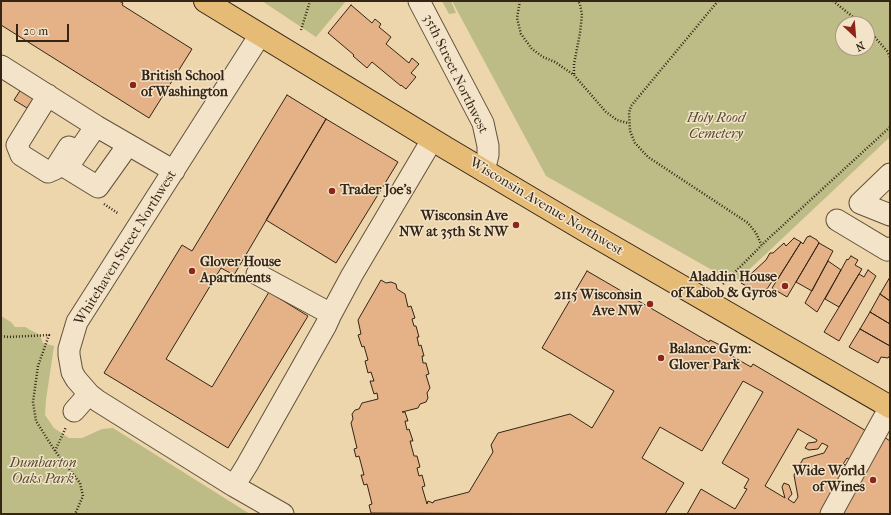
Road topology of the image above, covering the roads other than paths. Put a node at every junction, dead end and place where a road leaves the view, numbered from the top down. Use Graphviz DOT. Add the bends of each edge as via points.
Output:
graph roads {
  1 [pos="205,1"];
  2 [pos="419,1"];
  3 [pos="260,35"];
  4 [pos="1,66"];
  5 [pos="48,95"];
  6 [pos="92,123"];
  7 [pos="432,140"];
  8 [pos="128,145"];
  9 [pos="484,170"];
  10 [pos="174,171"];
  11 [pos="890,174"];
  12 [pos="890,215"];
  13 [pos="837,220"];
  14 [pos="890,248"];
  15 [pos="257,274"];
  16 [pos="329,320"];
  17 [pos="89,394"];
  18 [pos="890,407"];
  19 [pos="74,411"];
  20 [pos="234,486"];
  21 [pos="283,514"];
  22 [pos="831,514"];
  1 -- 3 [label="main road, Wisconsin Avenue Northwest"];
  2 -- 9 [label="street, 35th Street Northwest" via="483,123 488,146"];
  3 -- 7 [label="main road, Wisconsin Avenue Northwest"];
  3 -- 10 [label="street, Whitehaven Street Northwest"];
  4 -- 5 [label="street"];
  5 -- 6 [label="street"];
  5 -- 6 [label="street" via="17,145 20,155 48,172 55,169"];
  6 -- 8 [label="street"];
  6 -- 8 [label="street" via="67,168 98,188"];
  7 -- 9 [label="main road, Wisconsin Avenue Northwest"];
  7 -- 16 [label="street" via="352,275"];
  8 -- 10 [label="street"];
  9 -- 18 [label="main road, Wisconsin Avenue Northwest"];
  10 -- 17 [label="street, Whitehaven Street Northwest" via="77,322 69,349 70,364 76,379"];
  11 -- 12 [label="street" via="860,202"];
  13 -- 14 [label="street" via="887,250"];
  15 -- 16 [label="street"];
  16 -- 20 [label="street"];
  17 -- 19 [label="street"];
  17 -- 20 [label="street, Whitehaven Street Northwest"];
  18 -- 22 [label="street"];
  20 -- 21 [label="street, Whitehaven Street Northwest"];
}
